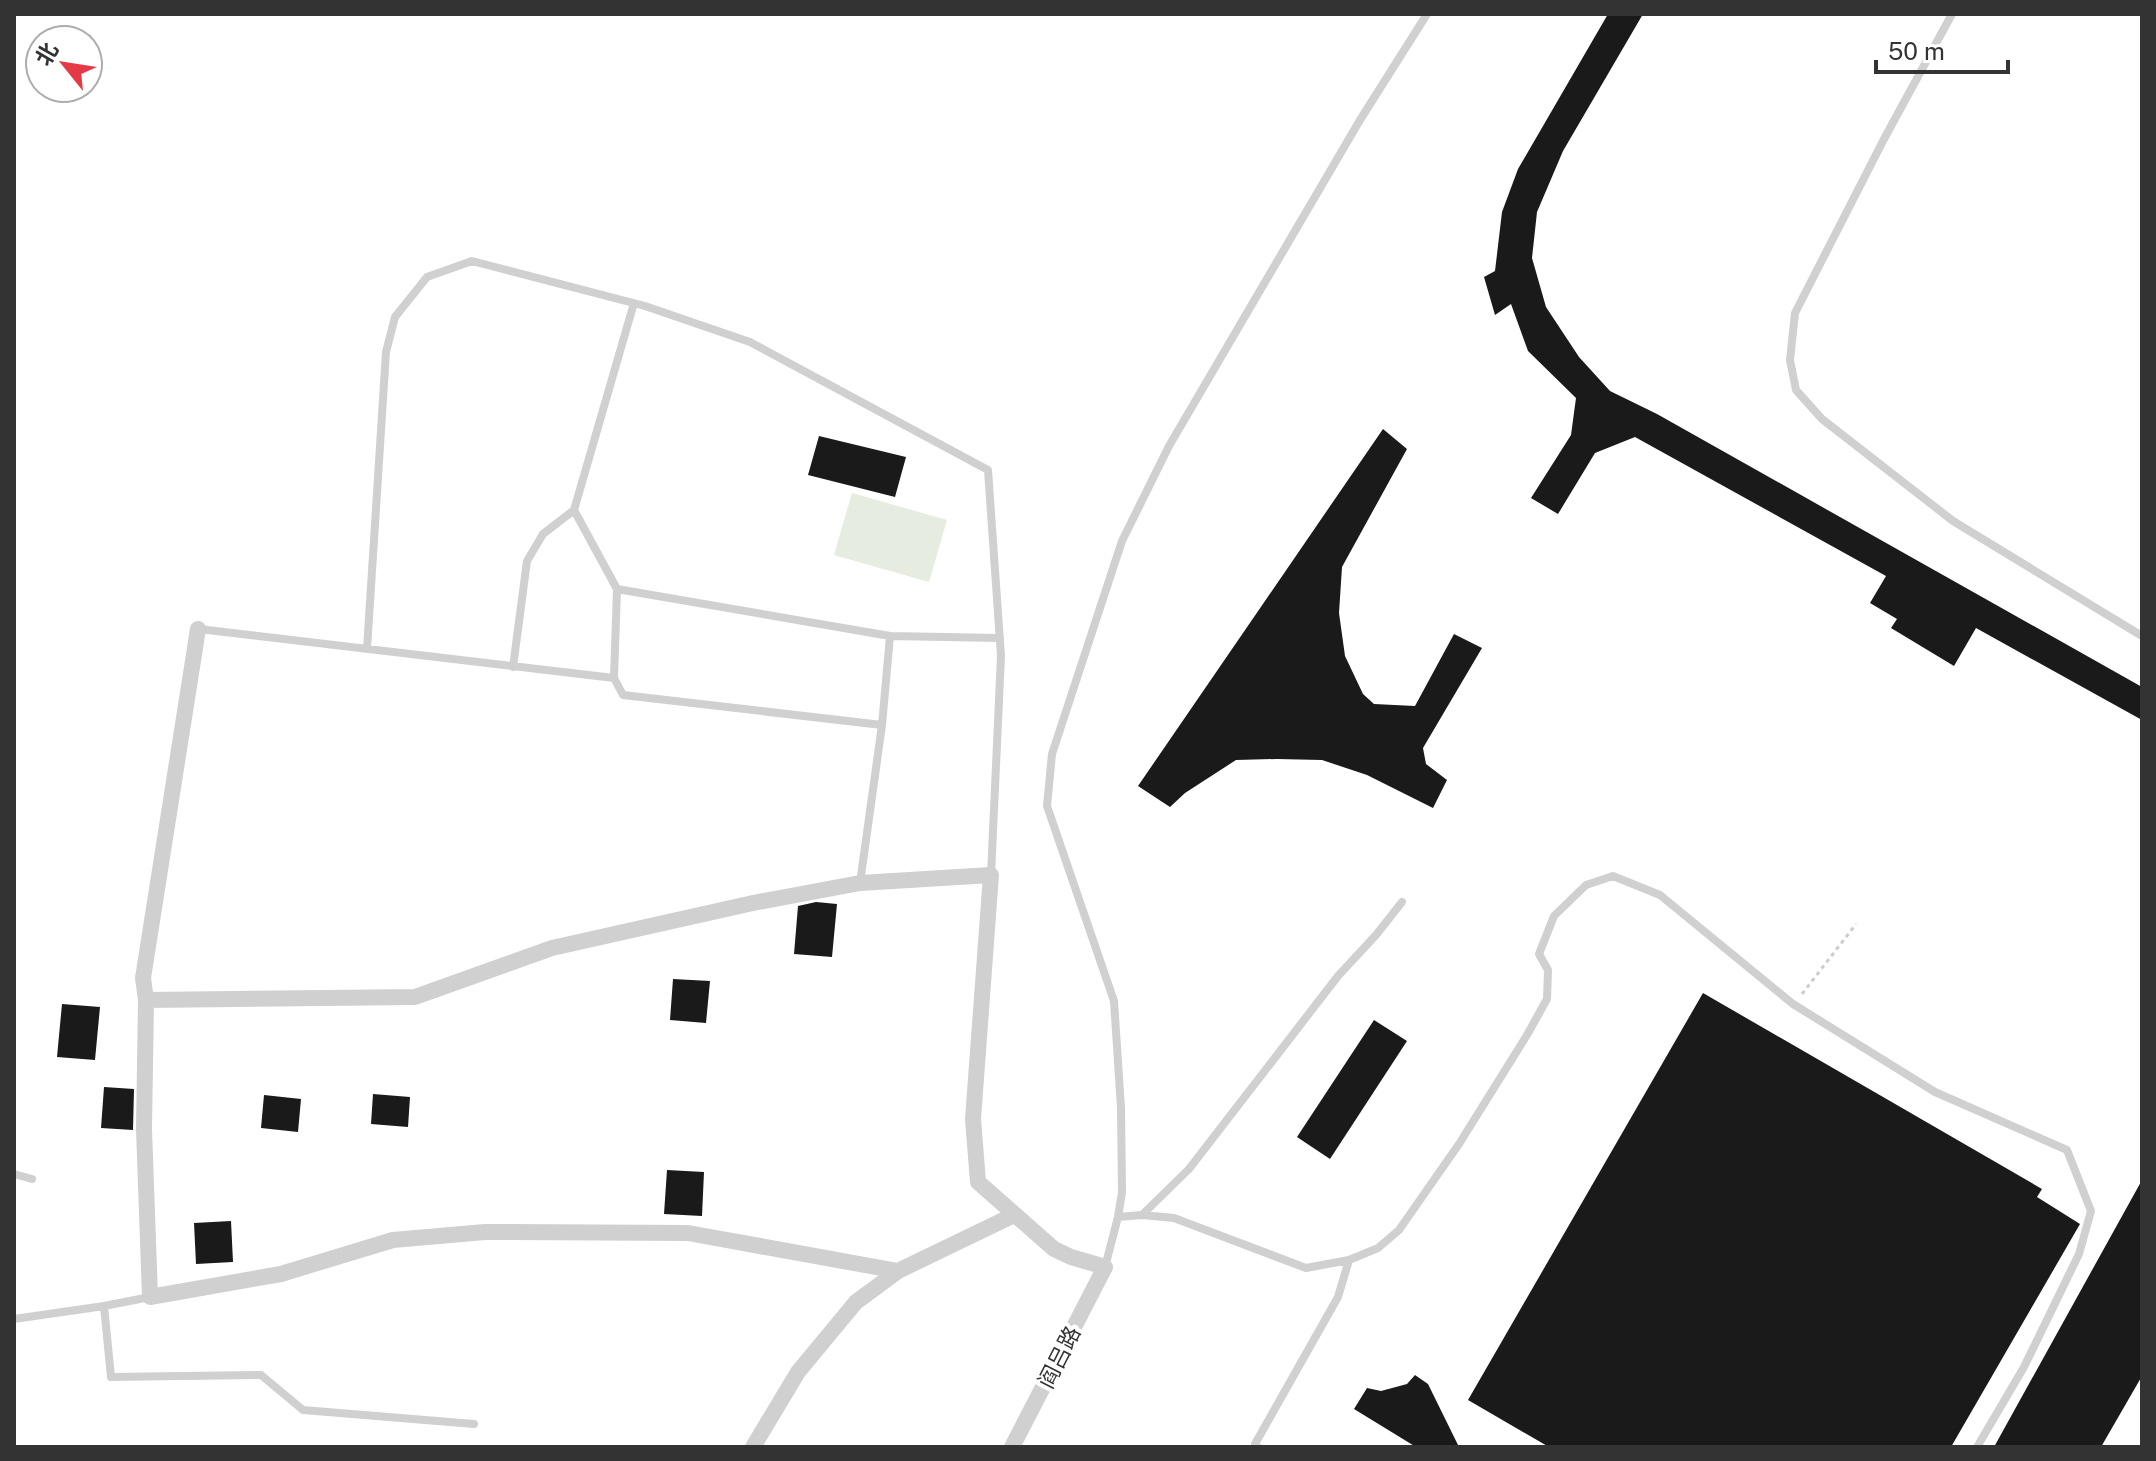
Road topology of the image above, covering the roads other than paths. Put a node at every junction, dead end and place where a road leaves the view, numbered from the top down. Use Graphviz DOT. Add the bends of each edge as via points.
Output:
graph roads {
  1 [pos="1427,14"];
  2 [pos="1952,14"];
  3 [pos="634,303"];
  4 [pos="574,510"];
  5 [pos="617,589"];
  6 [pos="198,629"];
  7 [pos="890,636"];
  8 [pos="2142,636"];
  9 [pos="1000,638"];
  10 [pos="367,649"];
  11 [pos="513,667"];
  12 [pos="614,678"];
  13 [pos="882,725"];
  14 [pos="991,875"];
  15 [pos="860,883"];
  16 [pos="1402,902"];
  17 [pos="146,1000"];
  18 [pos="14,1174"];
  19 [pos="32,1179"];
  20 [pos="1142,1215"];
  21 [pos="1118,1217"];
  22 [pos="1019,1220"];
  23 [pos="1349,1260"];
  24 [pos="1105,1267"];
  25 [pos="898,1271"];
  26 [pos="150,1297"];
  27 [pos="104,1306"];
  28 [pos="14,1319"];
  29 [pos="474,1424"];
  30 [pos="753,1447"];
  31 [pos="1012,1447"];
  32 [pos="1258,1447"];
  33 [pos="1977,1447"];
  1 -- 21 [label="lane" via="1169,446 1122,541 1052,754 1047,806 1114,1001 1121,1108"];
  2 -- 8 [label="lane" via="1795,313 1790,360 1796,390 1822,419 1953,521"];
  3 -- 4 [label="lane"];
  3 -- 9 [label="lane" via="750,342 988,470"];
  3 -- 10 [label="lane" via="472,261 427,277 395,317 386,352"];
  4 -- 5 [label="lane"];
  4 -- 11 [label="lane" via="543,534 527,561"];
  5 -- 7 [label="lane"];
  5 -- 12 [label="lane"];
  6 -- 10 [label="lane"];
  6 -- 17 [label="street" via="143,978"];
  7 -- 9 [label="lane"];
  7 -- 13 [label="lane"];
  9 -- 14 [label="lane"];
  10 -- 11 [label="lane"];
  11 -- 12 [label="lane"];
  12 -- 13 [label="lane" via="623,695"];
  13 -- 15 [label="lane"];
  14 -- 15 [label="street"];
  14 -- 22 [label="street" via="973,1119 978,1182"];
  15 -- 17 [label="street" via="552,948 415,997"];
  16 -- 20 [label="lane" via="1189,1169"];
  17 -- 26 [label="street"];
  18 -- 19 [label="lane"];
  20 -- 21 [label="lane"];
  20 -- 23 [label="lane" via="1174,1218 1306,1268"];
  21 -- 24 [label="lane"];
  22 -- 24 [label="street" via="1054,1249"];
  22 -- 25 [label="street"];
  23 -- 32 [label="lane" via="1338,1297 1255,1444"];
  23 -- 33 [label="lane" via="1378,1248 1399,1230 1527,1035 1547,999 1548,970 1539,954 1554,916 1586,885 1613,876 1660,895 1793,1004 1935,1092 2067,1150 2091,1211 2079,1254 2024,1367"];
  24 -- 31 [label="street, 阎吕路"];
  25 -- 26 [label="street" via="688,1233 485,1232 393,1240 281,1274"];
  25 -- 30 [label="street" via="856,1302 829,1332"];
  26 -- 27 [label="lane"];
  27 -- 28 [label="lane"];
  27 -- 29 [label="lane" via="111,1377 261,1375 303,1410"];
}
